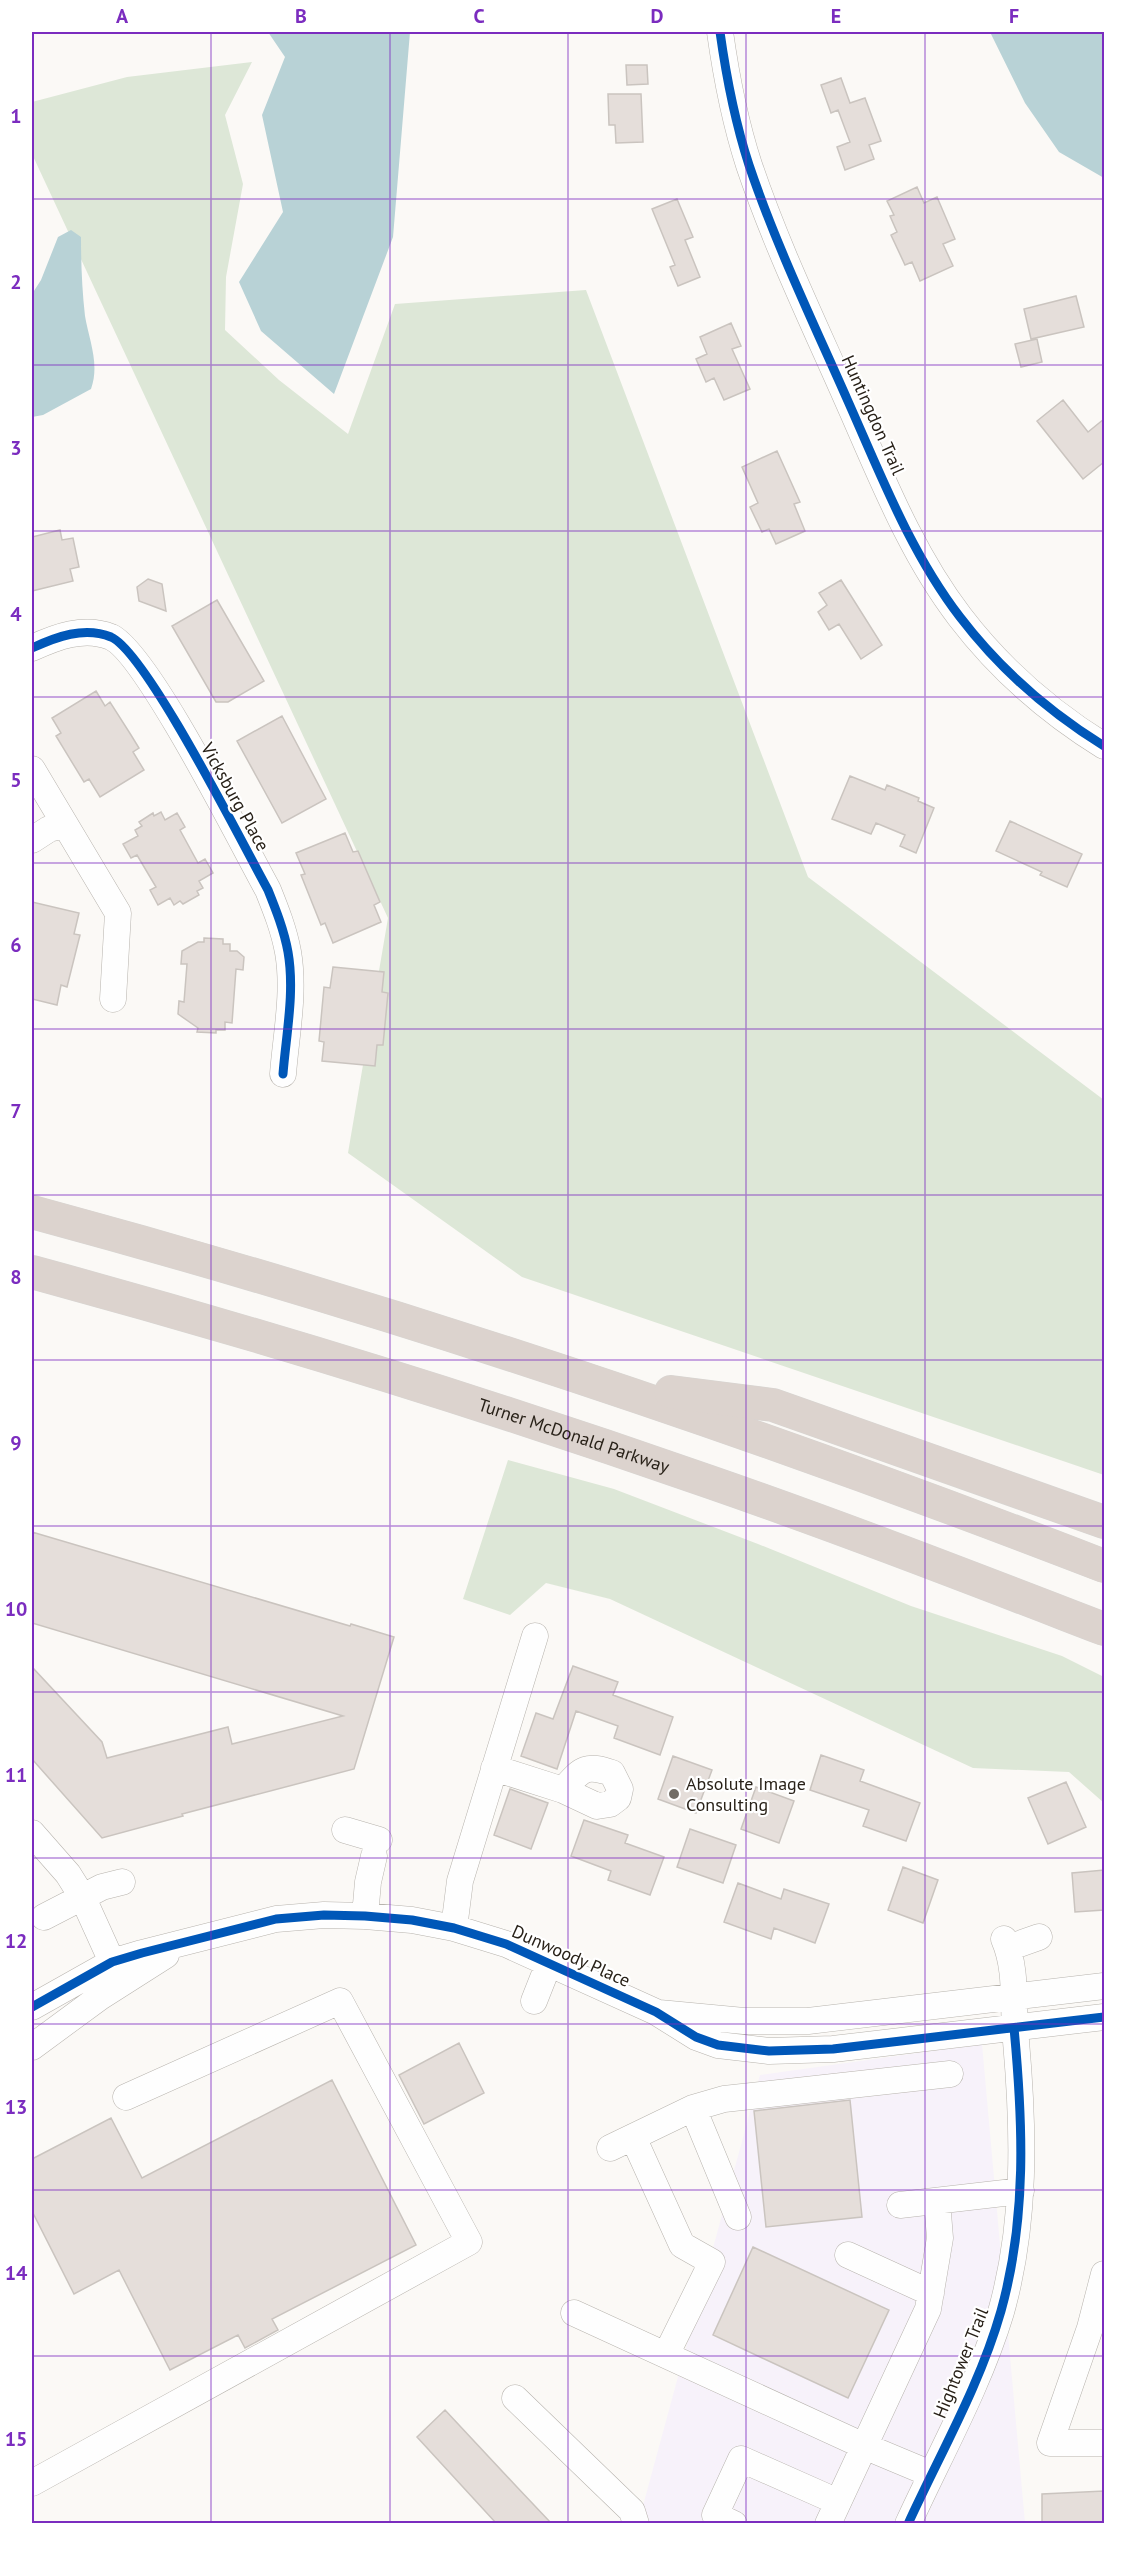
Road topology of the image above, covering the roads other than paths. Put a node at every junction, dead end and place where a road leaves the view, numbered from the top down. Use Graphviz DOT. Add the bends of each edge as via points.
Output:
graph roads {
  1 [pos="720,32"];
  2 [pos="32,648"];
  3 [pos="1104,746"];
  4 [pos="32,769"];
  5 [pos="65,825"];
  6 [pos="32,840"];
  7 [pos="113,999"];
  8 [pos="283,1074"];
  9 [pos="32,1212"];
  10 [pos="32,1272"];
  11 [pos="595,1382"];
  12 [pos="1104,1522"];
  13 [pos="1104,1566"];
  14 [pos="1104,1629"];
  15 [pos="536,1636"];
  16 [pos="494,1768"];
  17 [pos="563,1790"];
  18 [pos="345,1830"];
  19 [pos="32,1833"];
  20 [pos="122,1882"];
  21 [pos="83,1898"];
  22 [pos="365,1916"];
  23 [pos="44,1917"];
  24 [pos="454,1928"];
  25 [pos="1039,1936"];
  26 [pos="184,1944"];
  27 [pos="112,1962"];
  28 [pos="549,1963"];
  29 [pos="1104,1986"];
  30 [pos="1013,1996"];
  31 [pos="534,2001"];
  32 [pos="32,2007"];
  33 [pos="656,2012"];
  34 [pos="1104,2017"];
  35 [pos="1014,2028"];
  36 [pos="885,2043"];
  37 [pos="32,2047"];
  38 [pos="950,2074"];
  39 [pos="888,2080"];
  40 [pos="126,2097"];
  41 [pos="693,2108"];
  42 [pos="633,2137"];
  43 [pos="610,2148"];
  44 [pos="1021,2191"];
  45 [pos="937,2201"];
  46 [pos="900,2205"];
  47 [pos="738,2217"];
  48 [pos="848,2255"];
  49 [pos="1104,2274"];
  50 [pos="931,2293"];
  51 [pos="574,2313"];
  52 [pos="666,2355"];
  53 [pos="515,2398"];
  54 [pos="1104,2443"];
  55 [pos="864,2446"];
  56 [pos="931,2474"];
  57 [pos="32,2483"];
  58 [pos="833,2513"];
  59 [pos="636,2523"];
  60 [pos="734,2523"];
  61 [pos="908,2523"];
  1 -- 3 [label="street, Huntingdon Trail" via="748,163 778,242 929,573 996,658 1066,722"];
  2 -- 8 [label="street, Vicksburg Place" via="60,636 83,633 111,637 127,648 163,701 268,890 281,923 291,982"];
  4 -- 5 [label="street"];
  5 -- 6 [label="street"];
  5 -- 7 [label="street" via="118,913"];
  9 -- 11 [label="highway" via="201,1259"];
  10 -- 14 [label="highway, Turner McDonald Parkway" via="290,1346 541,1425 812,1519"];
  11 -- 12 [label="highway" via="773,1406"];
  11 -- 13 [label="highway" via="842,1467"];
  15 -- 16 [label="street"];
  16 -- 17 [label="street"];
  16 -- 24 [label="street" via="460,1881"];
  18 -- 22 [label="street" via="376,1848"];
  19 -- 21 [label="street" via="68,1874"];
  20 -- 21 [label="street"];
  21 -- 23 [label="street"];
  21 -- 27 [label="street"];
  22 -- 24 [label="street, Dunwoody Place"];
  22 -- 26 [label="street, Dunwoody Place" via="276,1919"];
  24 -- 28 [label="street, Dunwoody Place"];
  25 -- 30 [label="street, Hightower Trail" via="1006,1943 1014,1972"];
  26 -- 27 [label="street, Dunwoody Place"];
  26 -- 37 [label="street, Dunwoody Place" via="115,1987"];
  27 -- 32 [label="street, Dunwoody Place"];
  28 -- 31 [label="street"];
  28 -- 33 [label="street, Dunwoody Place"];
  29 -- 30 [label="street, Dunwoody Place"];
  30 -- 33 [label="street, Dunwoody Place" via="775,2023"];
  30 -- 35 [label="street, Hightower Trail"];
  33 -- 36 [label="street, Dunwoody Place" via="696,2037 718,2045 799,2051"];
  34 -- 35 [label="street, Dunwoody Place"];
  35 -- 36 [label="street, Dunwoody Place"];
  35 -- 44 [label="street, Hightower Trail"];
  36 -- 39 [label="street"];
  38 -- 39 [label="street"];
  39 -- 41 [label="street" via="741,2095"];
  40 -- 57 [label="street" via="340,2001 470,2242"];
  41 -- 42 [label="street"];
  41 -- 47 [label="street"];
  42 -- 43 [label="street"];
  42 -- 52 [label="street" via="682,2245 712,2262"];
  44 -- 45 [label="street"];
  44 -- 56 [label="street, Hightower Trail" via="1016,2246 1000,2312 982,2364"];
  45 -- 46 [label="street"];
  45 -- 50 [label="street" via="940,2238"];
  48 -- 50 [label="street"];
  49 -- 54 [label="street" via="1090,2328 1050,2443"];
  50 -- 55 [label="street" via="928,2309"];
  51 -- 52 [label="street"];
  52 -- 55 [label="street"];
  53 -- 59 [label="street" via="632,2511"];
  55 -- 56 [label="street"];
  55 -- 58 [label="street"];
  56 -- 61 [label="street, Hightower Trail"];
  58 -- 60 [label="street" via="741,2459 715,2515"];
}
